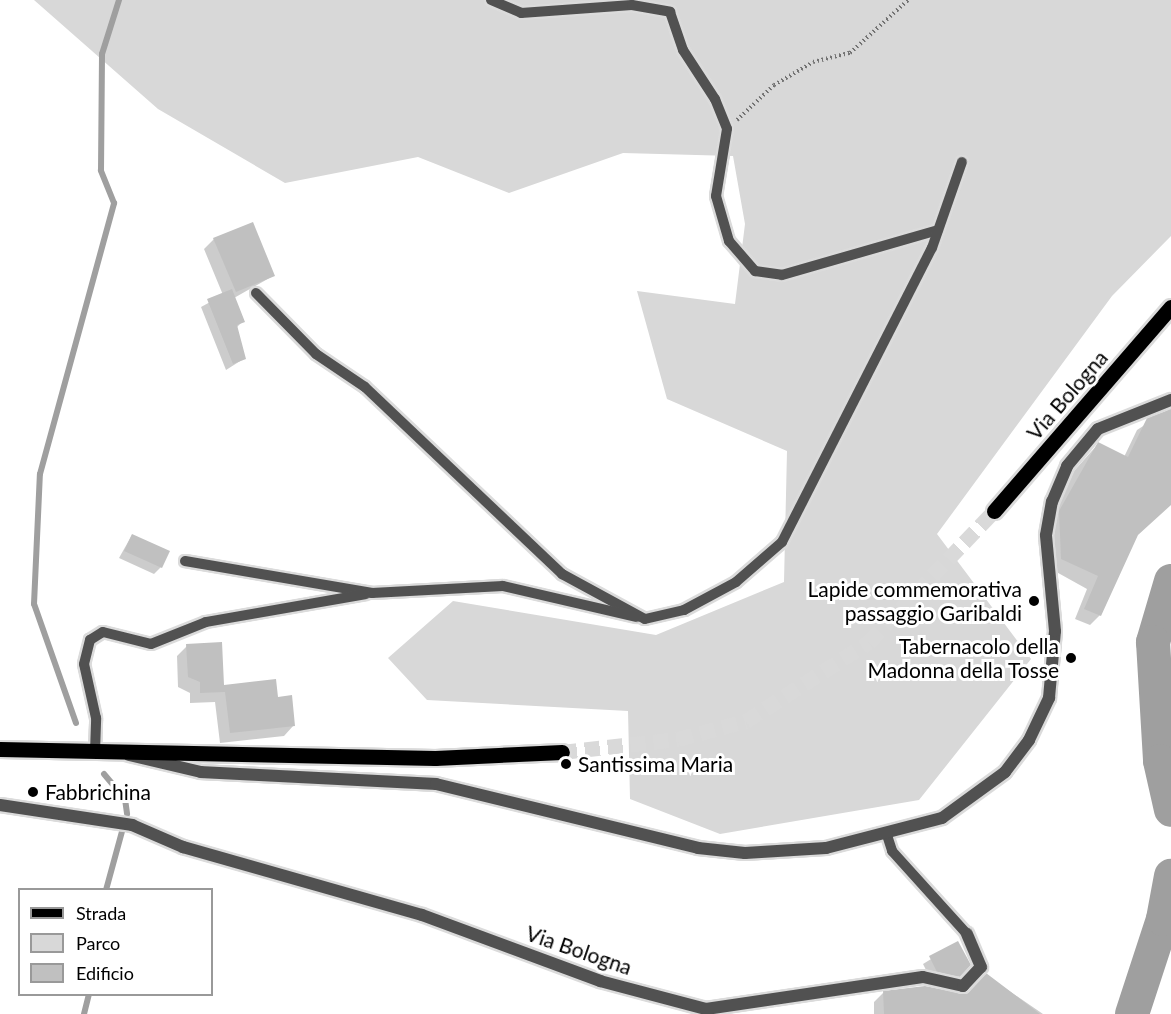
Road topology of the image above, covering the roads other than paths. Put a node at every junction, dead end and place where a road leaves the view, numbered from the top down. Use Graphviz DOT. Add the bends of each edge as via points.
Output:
graph roads {
  1 [pos="491,0"];
  2 [pos="962,162"];
  3 [pos="938,230"];
  4 [pos="256,293"];
  5 [pos="1171,307"];
  6 [pos="1171,400"];
  7 [pos="994,511"];
  8 [pos="185,561"];
  9 [pos="372,593"];
  10 [pos="645,619"];
  11 [pos="0,749"];
  12 [pos="95,752"];
  13 [pos="562,752"];
  14 [pos="122,753"];
  15 [pos="0,805"];
  16 [pos="886,832"];
  17 [pos="968,934"];
  1 -- 3 [label="lane" via="521,13 632,5 670,12 683,50 715,99 727,129 716,196 729,241 755,272 782,274"];
  2 -- 3 [label="lane"];
  3 -- 10 [label="lane" via="782,542 736,582 684,610"];
  4 -- 10 [label="lane" via="316,354 365,387 562,574"];
  5 -- 7 [label="main road, Via Bologna"];
  6 -- 16 [label="street" via="1098,429 1067,466 1052,502 1046,535 1055,665 1048,698 1029,740 1005,772 975,797 942,818"];
  8 -- 9 [label="lane"];
  9 -- 10 [label="lane" via="503,586 598,612"];
  9 -- 12 [label="lane" via="206,622 152,644 103,633 90,640 84,664 96,718"];
  11 -- 12 [label="main road"];
  12 -- 14 [label="main road"];
  13 -- 14 [label="main road" via="435,758"];
  14 -- 16 [label="street" via="201,772 436,784 603,827 733,852 793,852"];
  15 -- 17 [label="street, Via Bologna" via="132,825 183,847 422,915 600,981 706,1009 924,977 963,987 981,967"];
  16 -- 17 [label="lane, Via Bologna" via="892,851"];
}
